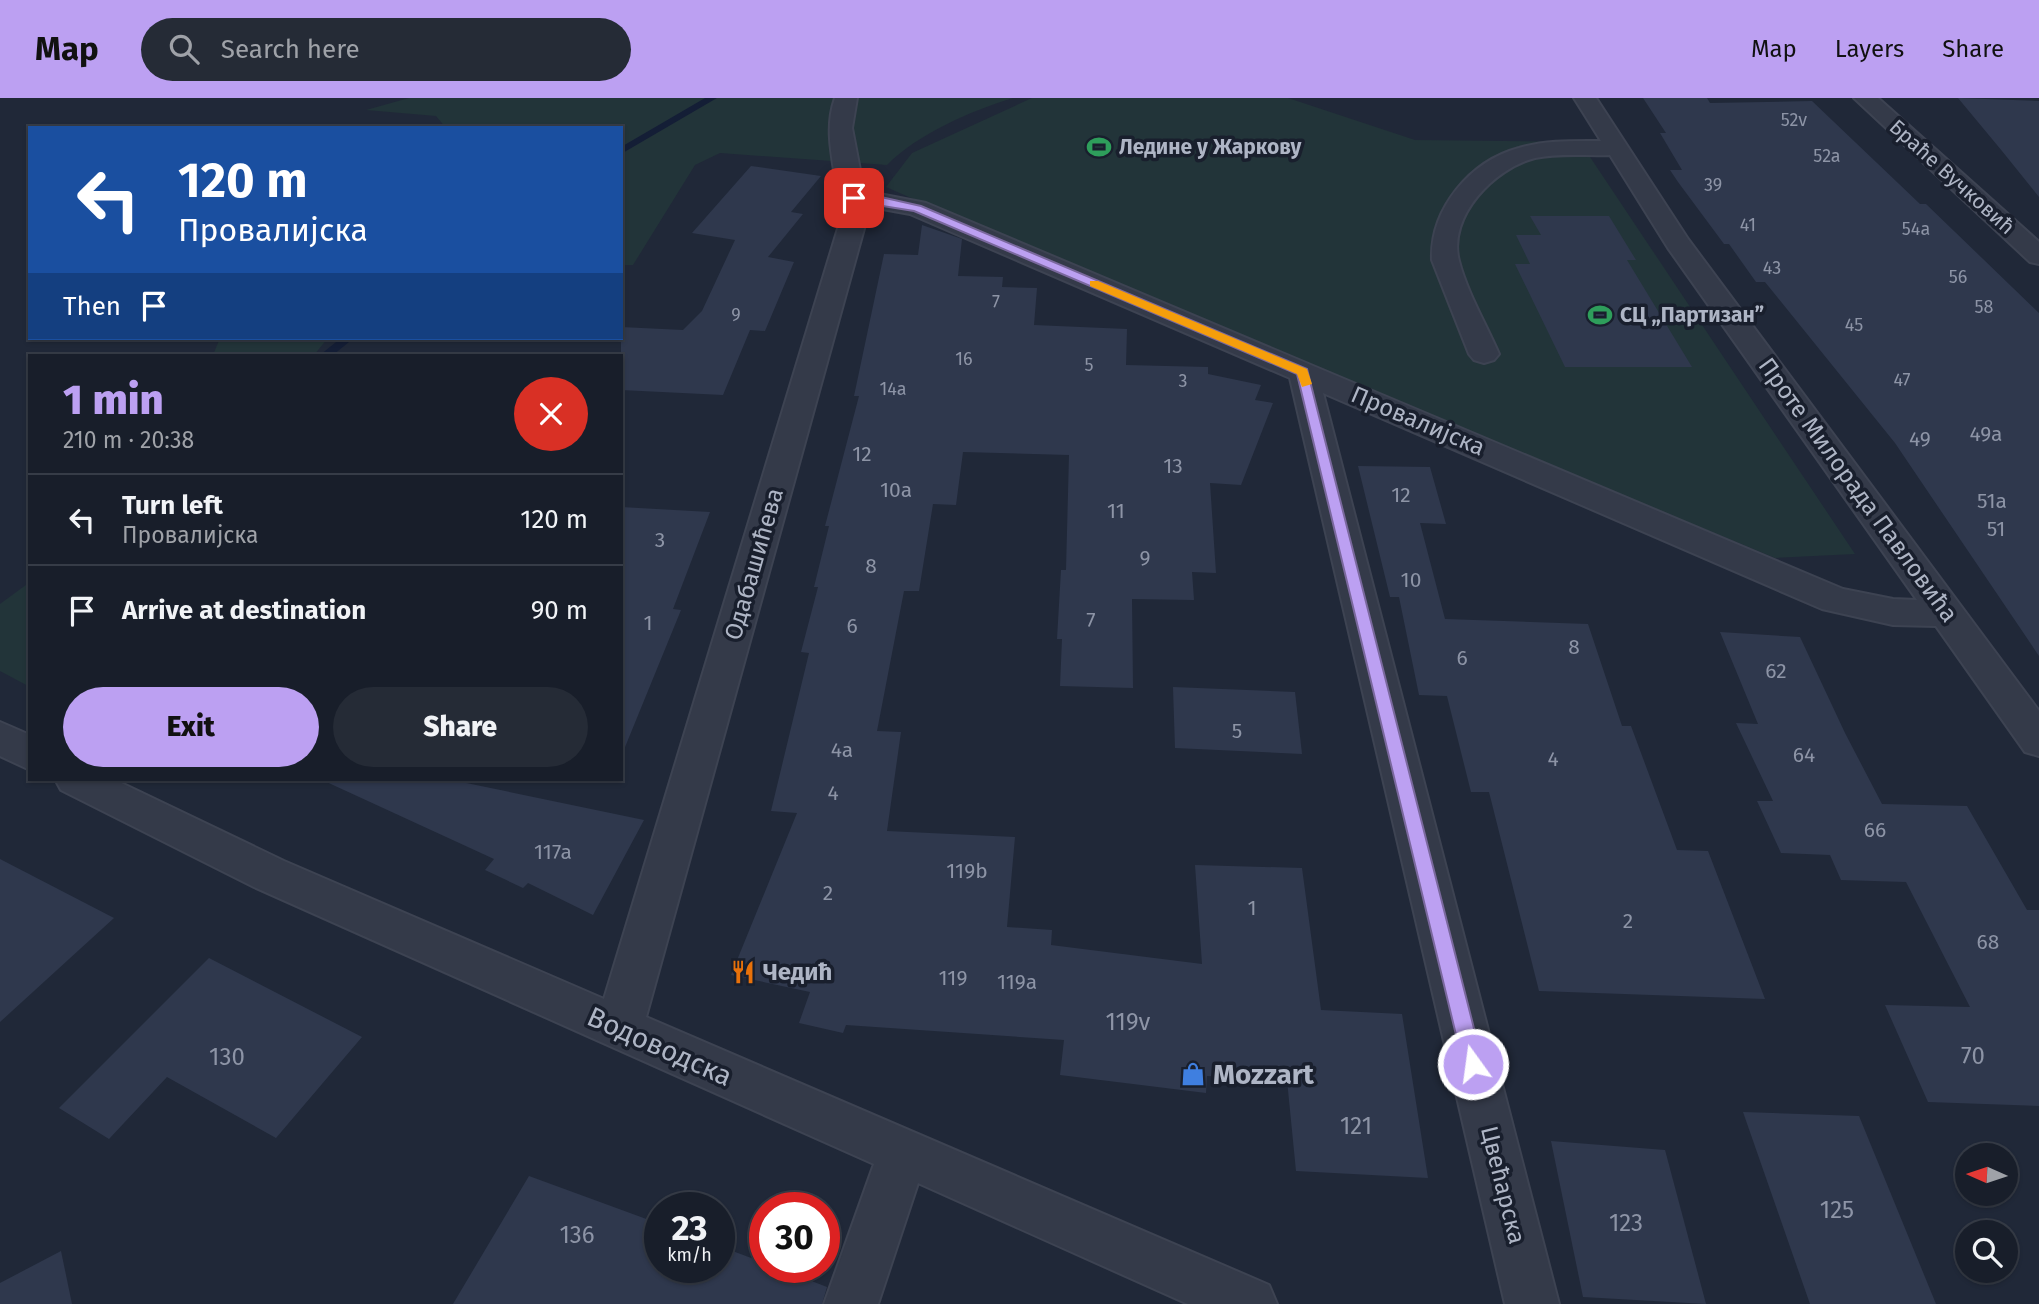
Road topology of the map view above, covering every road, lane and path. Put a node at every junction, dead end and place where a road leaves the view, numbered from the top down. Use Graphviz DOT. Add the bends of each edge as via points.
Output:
graph roads {
  1 [pos="846,98"];
  2 [pos="1585,98"];
  3 [pos="1865,98"];
  4 [pos="1616,148"];
  5 [pos="854,198"];
  6 [pos="2010,231"];
  7 [pos="2039,234"];
  8 [pos="2039,256"];
  9 [pos="1485,354"];
  10 [pos="1303,372"];
  11 [pos="1947,613"];
  12 [pos="0,737"];
  13 [pos="2039,741"];
  14 [pos="28,753"];
  15 [pos="79,781"];
  16 [pos="619,1028"];
  17 [pos="903,1152"];
  18 [pos="851,1304"];
  19 [pos="1250,1304"];
  20 [pos="1532,1304"];
  1 -- 5 [label="street, Одабашићева" via="839,125"];
  2 -- 4 [label="street, Проте Милорада Павловића"];
  3 -- 6 [label="street, Браће Вучковић"];
  4 -- 9 [label="street" via="1561,149 1514,158 1475,187 1454,213 1442,243 1445,260"];
  4 -- 11 [label="street, Проте Милорада Павловића" via="1678,242"];
  5 -- 10 [label="street, Провалијска" via="917,208"];
  5 -- 16 [label="street, Одабашићева" via="852,225"];
  6 -- 7 [label="street"];
  6 -- 8 [label="street, Браће Вучковић"];
  10 -- 11 [label="street, Провалијска" via="1835,600 1893,612"];
  10 -- 20 [label="street, Цвећарска"];
  11 -- 13 [label="street, Проте Милорада Павловића"];
  12 -- 14 [label="street"];
  15 -- 16 [label="street, Водоводска" via="269,874"];
  16 -- 17 [label="street, Водоводска"];
  17 -- 18 [label="street"];
  17 -- 19 [label="street, Водоводска"];
}
